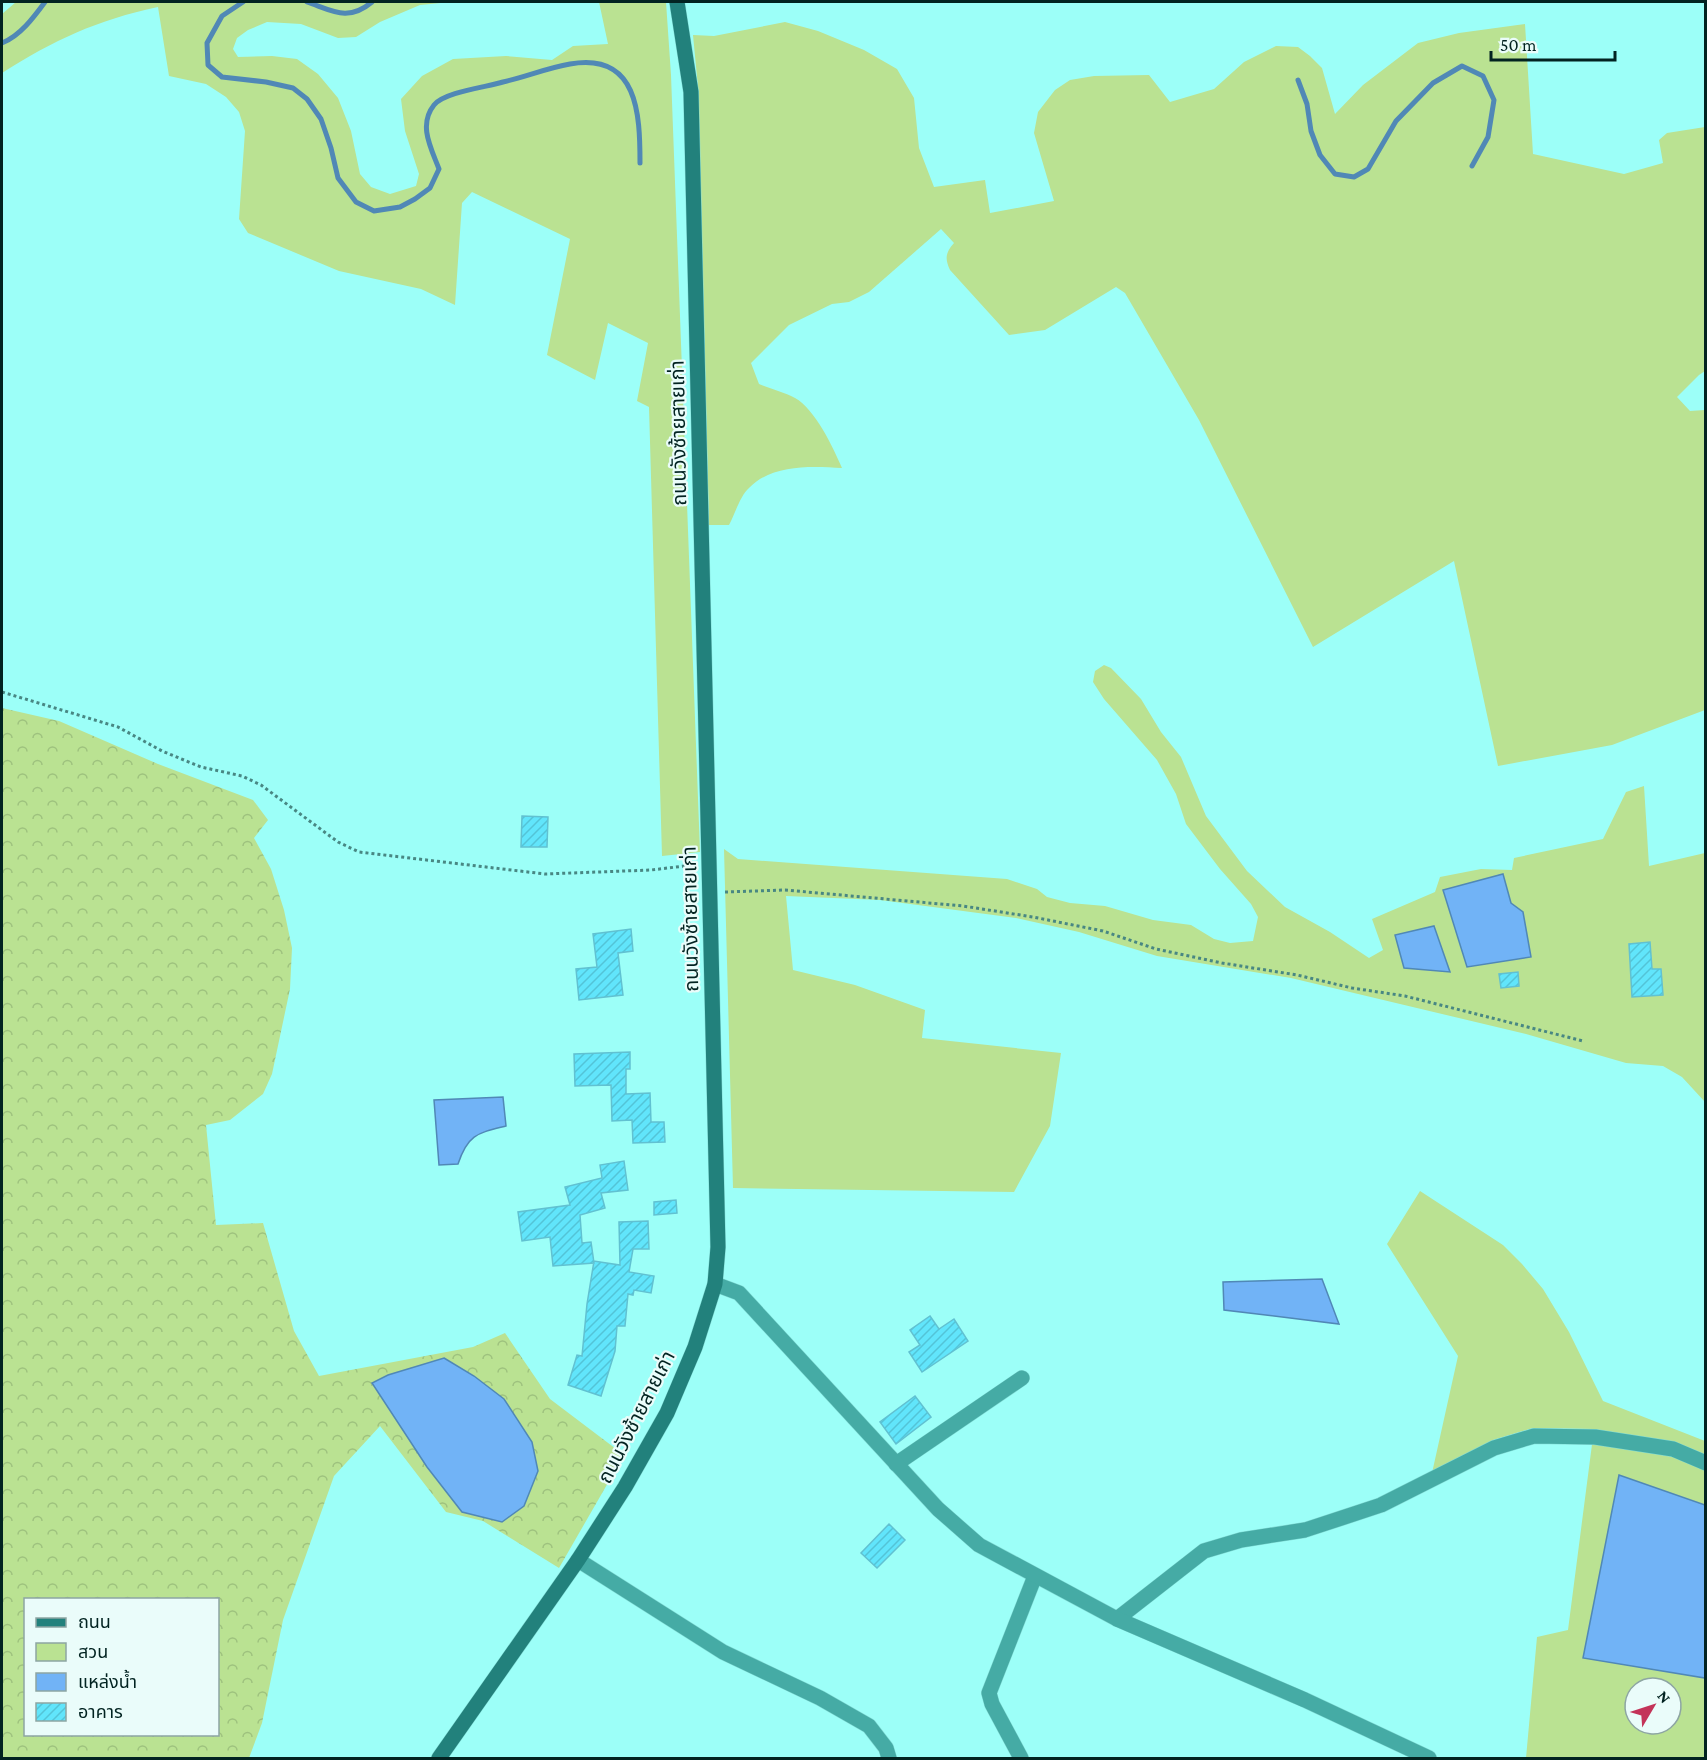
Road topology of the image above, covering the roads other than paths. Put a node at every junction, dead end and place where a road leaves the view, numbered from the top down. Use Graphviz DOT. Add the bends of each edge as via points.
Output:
graph roads {
  1 [pos="676,2"];
  2 [pos="715,1284"];
  3 [pos="1022,1378"];
  4 [pos="1706,1463"];
  5 [pos="896,1464"];
  6 [pos="578,1560"];
  7 [pos="1035,1576"];
  8 [pos="1118,1618"];
  9 [pos="439,1758"];
  10 [pos="889,1758"];
  11 [pos="1021,1758"];
  12 [pos="1429,1758"];
  1 -- 2 [label="main road, ถนนวังซ้ายสายเก่า" via="691,92 718,1247"];
  2 -- 5 [label="street" via="739,1293"];
  2 -- 6 [label="main road, ถนนวังซ้ายสายเก่า" via="695,1347 667,1413 626,1487"];
  3 -- 5 [label="street"];
  4 -- 8 [label="street" via="1662,1447 1595,1437 1534,1436 1494,1448 1381,1506 1305,1530 1241,1540 1204,1551"];
  5 -- 7 [label="street" via="978,1545"];
  6 -- 9 [label="main road, ถนนวังซ้ายสายเก่า"];
  6 -- 10 [label="street" via="723,1652 820,1698 868,1726"];
  7 -- 8 [label="street"];
  7 -- 11 [label="street" via="990,1693"];
  8 -- 12 [label="street"];
}
